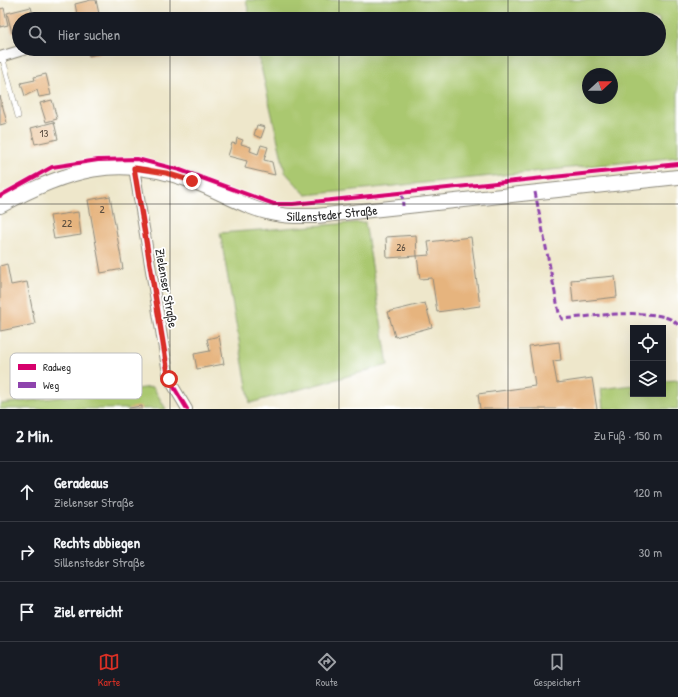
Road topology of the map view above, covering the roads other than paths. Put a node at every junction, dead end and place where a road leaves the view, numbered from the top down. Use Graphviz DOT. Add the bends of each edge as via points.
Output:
graph roads {
  1 [pos="12,53"];
  2 [pos="1,56"];
  3 [pos="18,116"];
  4 [pos="134,168"];
  5 [pos="678,176"];
  6 [pos="0,206"];
  7 [pos="187,409"];
  1 -- 2 [label="street"];
  2 -- 3 [label="lane"];
  4 -- 5 [label="main road, Sillensteder Straße" via="166,173 254,208 295,216 316,216"];
  4 -- 6 [label="main road, Sillensteder Straße" via="98,168 73,173 47,182"];
  4 -- 7 [label="street, Zielenser Straße" via="169,379"];
}
